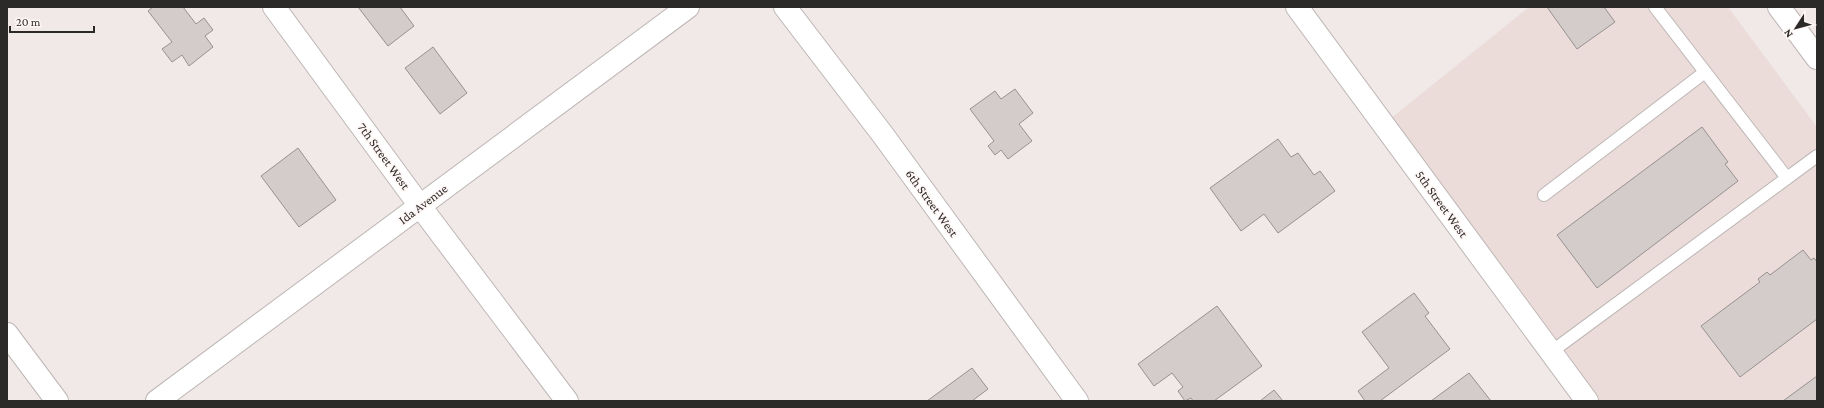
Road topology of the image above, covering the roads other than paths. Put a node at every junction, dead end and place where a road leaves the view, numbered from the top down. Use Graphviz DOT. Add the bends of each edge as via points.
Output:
graph roads {
  1 [pos="274,7"];
  2 [pos="688,7"];
  3 [pos="785,7"];
  4 [pos="1297,7"];
  5 [pos="1656,7"];
  6 [pos="1779,7"];
  7 [pos="1817,58"];
  8 [pos="1706,72"];
  9 [pos="1817,156"];
  10 [pos="1787,178"];
  11 [pos="1544,195"];
  12 [pos="420,206"];
  13 [pos="7,334"];
  14 [pos="1551,352"];
  15 [pos="57,401"];
  16 [pos="157,401"];
  17 [pos="567,401"];
  18 [pos="1077,401"];
  19 [pos="1587,401"];
  1 -- 12 [label="street, 7th Street West"];
  2 -- 12 [label="street, Ida Avenue"];
  3 -- 18 [label="street, 6th Street West" via="883,135"];
  4 -- 14 [label="street, 5th Street West"];
  5 -- 8 [label="lane"];
  6 -- 7 [label="street"];
  8 -- 10 [label="lane"];
  8 -- 11 [label="lane"];
  9 -- 10 [label="lane"];
  10 -- 14 [label="lane"];
  12 -- 16 [label="street, Ida Avenue"];
  12 -- 17 [label="street, 7th Street West"];
  13 -- 15 [label="street"];
  14 -- 19 [label="street, 5th Street West"];
}
